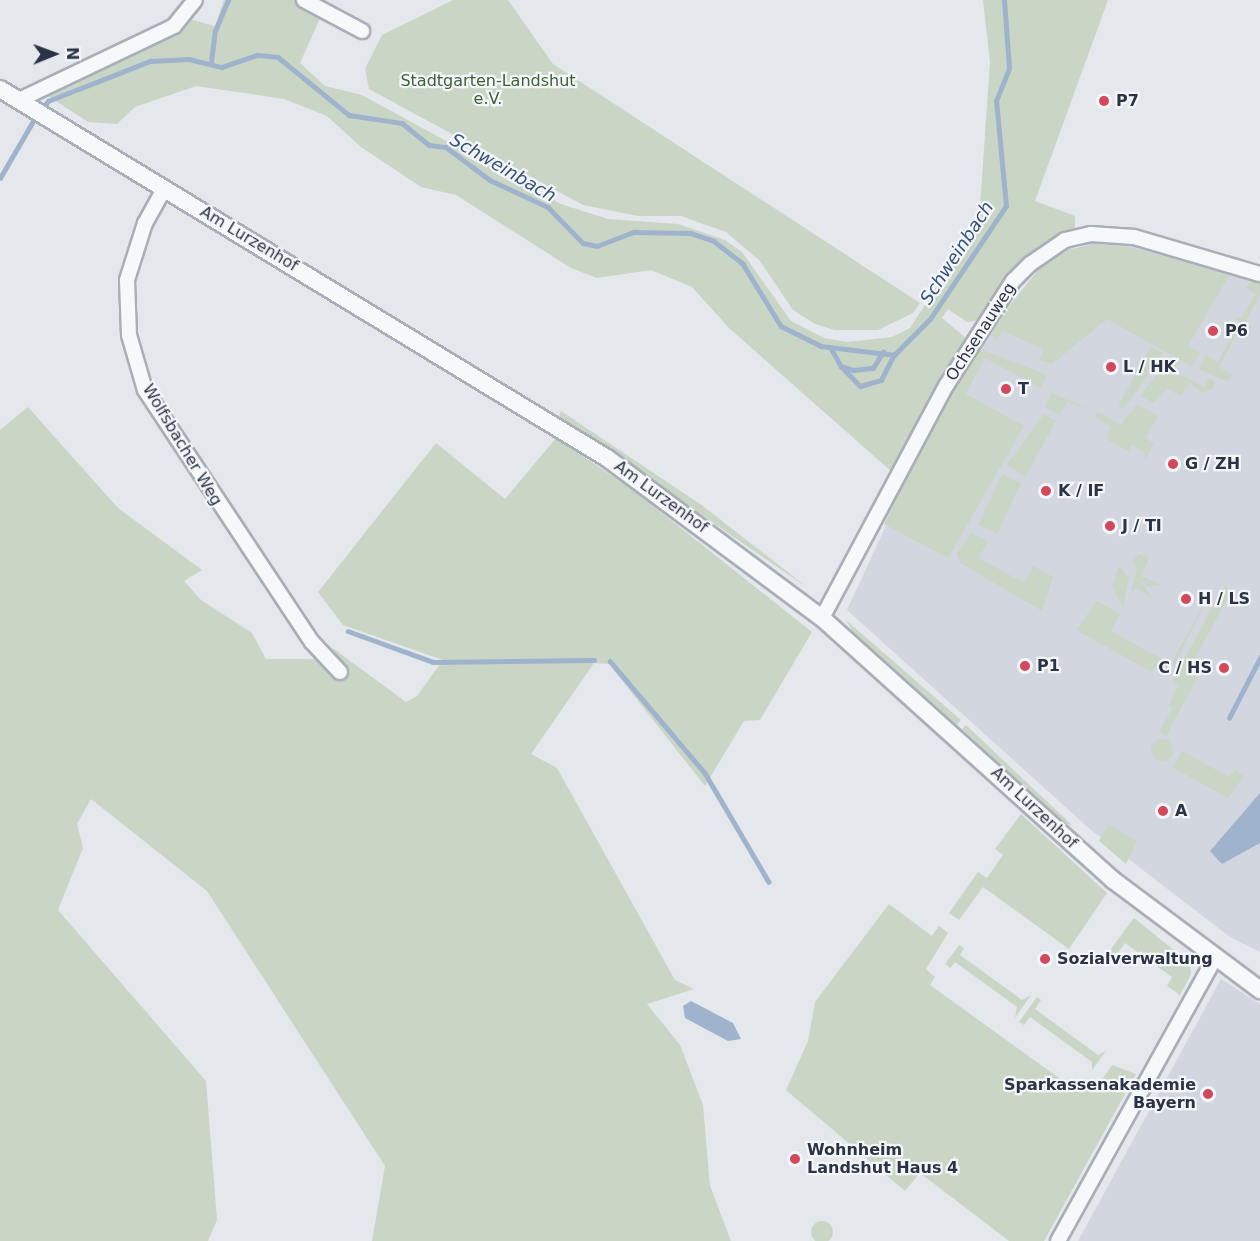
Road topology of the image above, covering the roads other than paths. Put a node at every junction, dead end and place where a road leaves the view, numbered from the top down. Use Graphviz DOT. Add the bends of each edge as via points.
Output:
graph roads {
  1 [pos="195,0"];
  2 [pos="304,0"];
  3 [pos="362,31"];
  4 [pos="0,89"];
  5 [pos="25,104"];
  6 [pos="164,189"];
  7 [pos="1260,274"];
  8 [pos="822,618"];
  9 [pos="340,672"];
  10 [pos="1214,959"];
  11 [pos="1260,990"];
  12 [pos="1058,1241"];
  1 -- 5 [label="street" via="174,26"];
  2 -- 3 [label="street"];
  4 -- 5 [label="street, Am Lurzenhof"];
  5 -- 6 [label="street, Am Lurzenhof"];
  6 -- 8 [label="street, Am Lurzenhof" via="608,458"];
  6 -- 9 [label="street, Wolfsbacher Weg" via="145,223 127,280 129,334 145,390 312,642"];
  7 -- 8 [label="street, Ochsenauweg" via="1134,237 1091,234 1065,240 1030,264 1006,290 946,386"];
  8 -- 10 [label="street, Am Lurzenhof" via="1092,861"];
  10 -- 11 [label="street, Am Lurzenhof"];
  10 -- 12 [label="street"];
}
